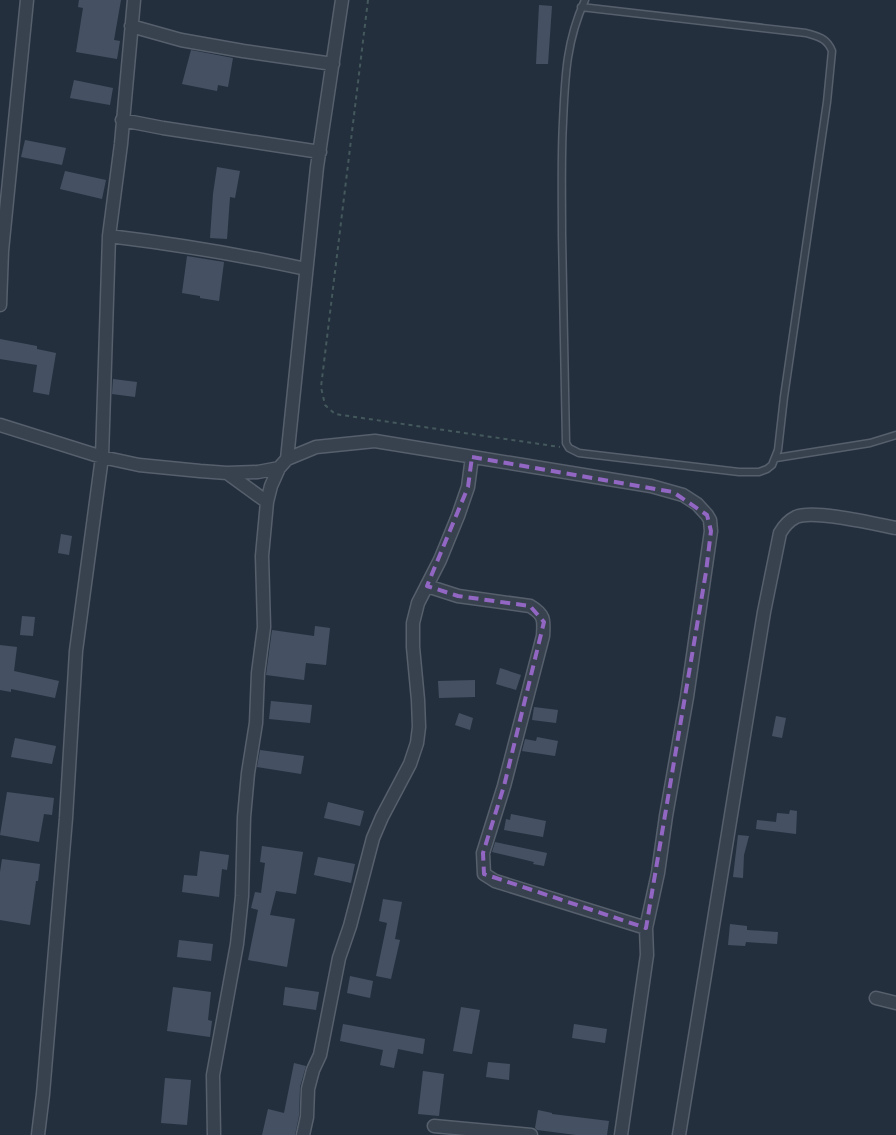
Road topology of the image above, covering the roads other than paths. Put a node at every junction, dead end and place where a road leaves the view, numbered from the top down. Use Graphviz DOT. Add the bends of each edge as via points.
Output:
graph roads {
  1 [pos="26,0"];
  2 [pos="134,0"];
  3 [pos="342,0"];
  4 [pos="585,0"];
  5 [pos="582,7"];
  6 [pos="132,26"];
  7 [pos="333,64"];
  8 [pos="122,120"];
  9 [pos="320,152"];
  10 [pos="109,236"];
  11 [pos="306,269"];
  12 [pos="0,305"];
  13 [pos="0,425"];
  14 [pos="896,435"];
  15 [pos="102,457"];
  16 [pos="472,458"];
  17 [pos="776,458"];
  18 [pos="283,463"];
  19 [pos="226,473"];
  20 [pos="267,502"];
  21 [pos="896,528"];
  22 [pos="427,586"];
  23 [pos="646,928"];
  24 [pos="876,998"];
  25 [pos="896,1003"];
  26 [pos="434,1126"];
  27 [pos="38,1135"];
  28 [pos="214,1135"];
  29 [pos="303,1135"];
  30 [pos="531,1135"];
  31 [pos="621,1135"];
  32 [pos="678,1135"];
  1 -- 12 [label="street" via="6,202"];
  2 -- 6 [label="street"];
  3 -- 7 [label="street"];
  4 -- 5 [label="lane"];
  5 -- 17 [label="lane" via="567,55 561,165 566,443 579,453 739,472 759,472 772,465"];
  5 -- 17 [label="lane" via="806,33 824,38 830,44 827,102"];
  6 -- 7 [label="street" via="181,40"];
  6 -- 8 [label="street"];
  7 -- 9 [label="street"];
  8 -- 9 [label="street"];
  8 -- 10 [label="street"];
  9 -- 11 [label="street"];
  10 -- 11 [label="street" via="164,242"];
  10 -- 15 [label="street"];
  11 -- 18 [label="street"];
  13 -- 15 [label="street"];
  14 -- 17 [label="lane" via="870,443"];
  15 -- 19 [label="street" via="139,465"];
  15 -- 27 [label="street" via="76,651 65,828"];
  16 -- 18 [label="street" via="375,441 316,447"];
  16 -- 22 [label="street" via="468,487"];
  16 -- 23 [label="street" via="651,486 684,495 697,504 710,520 706,572 687,697"];
  18 -- 19 [label="street" via="258,472"];
  18 -- 20 [label="street"];
  19 -- 20 [label="street"];
  20 -- 28 [label="street" via="262,556 264,627 244,817 242,896 214,1075"];
  21 -- 32 [label="street" via="812,515 797,516 786,523 780,534 764,612"];
  22 -- 23 [label="street" via="458,596 530,606 542,615 544,622 504,786 483,854 484,874"];
  22 -- 29 [label="street" via="418,603 414,623 419,718 417,743 371,847 339,958 320,1055 308,1089"];
  23 -- 31 [label="street" via="647,955"];
  24 -- 25 [label="street"];
  26 -- 30 [label="street"];
}
